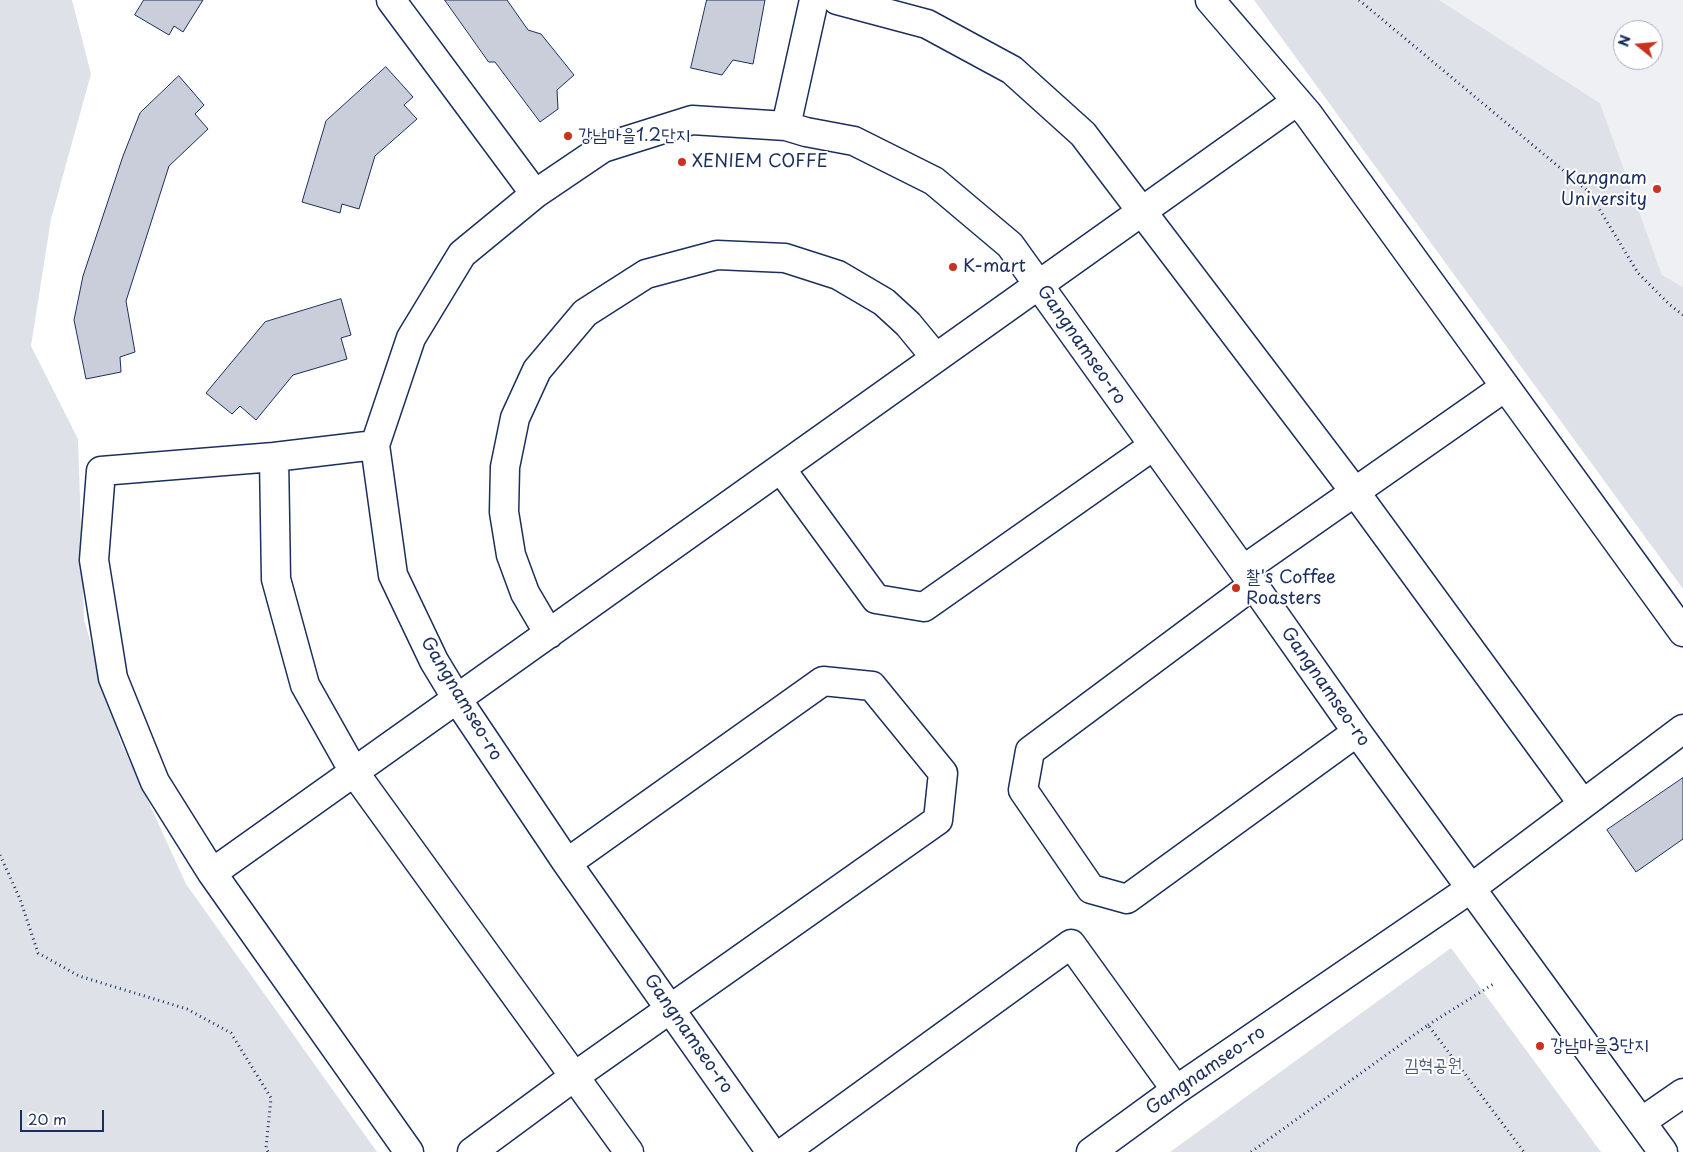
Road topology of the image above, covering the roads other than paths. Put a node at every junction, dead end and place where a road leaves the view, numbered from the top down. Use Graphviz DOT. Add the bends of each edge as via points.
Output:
graph roads {
  1 [pos="391,0"];
  2 [pos="814,0"];
  3 [pos="837,0"];
  4 [pos="1210,0"];
  5 [pos="1297,101"];
  6 [pos="786,126"];
  7 [pos="535,194"];
  8 [pos="1143,211"];
  9 [pos="1038,285"];
  10 [pos="936,358"];
  11 [pos="1505,387"];
  12 [pos="374,445"];
  13 [pos="1153,446"];
  14 [pos="274,456"];
  15 [pos="781,469"];
  16 [pos="1355,492"];
  17 [pos="1248,578"];
  18 [pos="1683,632"];
  19 [pos="549,634"];
  20 [pos="457,699"];
  21 [pos="1683,729"];
  22 [pos="1357,732"];
  23 [pos="354,772"];
  24 [pos="1583,804"];
  25 [pos="567,863"];
  26 [pos="212,873"];
  27 [pos="1470,889"];
  28 [pos="671,1009"];
  29 [pos="575,1076"];
  30 [pos="1176,1090"];
  31 [pos="1683,1093"];
  32 [pos="1641,1122"];
  33 [pos="409,1152"];
  34 [pos="472,1152"];
  35 [pos="629,1152"];
  36 [pos="771,1152"];
  37 [pos="784,1152"];
  38 [pos="1091,1152"];
  39 [pos="1663,1152"];
  1 -- 7 [label="street"];
  2 -- 6 [label="street"];
  3 -- 8 [label="street" via="927,24 1012,70 1083,134"];
  4 -- 5 [label="street"];
  5 -- 8 [label="street"];
  5 -- 11 [label="street"];
  6 -- 7 [label="street, Gangnamseo-ro" via="692,120 603,148"];
  6 -- 9 [label="street, Gangnamseo-ro" via="854,141 934,181 1010,245"];
  7 -- 12 [label="street, Gangnamseo-ro" via="462,254 411,338"];
  8 -- 9 [label="street"];
  8 -- 16 [label="street"];
  9 -- 10 [label="street"];
  9 -- 13 [label="street, Gangnamseo-ro"];
  10 -- 15 [label="street"];
  10 -- 19 [label="street" via="908,324 884,302 838,275 785,258 717,255 646,274 585,313 537,370 515,418 505,467 504,512 511,555 525,593"];
  11 -- 16 [label="street"];
  11 -- 18 [label="street"];
  12 -- 14 [label="street"];
  12 -- 20 [label="street, Gangnamseo-ro" via="393,575 434,661"];
  13 -- 15 [label="street" via="924,607 876,599"];
  13 -- 17 [label="street, Gangnamseo-ro"];
  14 -- 23 [label="street" via="276,579 305,685"];
  14 -- 26 [label="street" via="102,471 94,560 113,678 155,782"];
  15 -- 19 [label="street"];
  16 -- 17 [label="street"];
  16 -- 24 [label="street"];
  17 -- 22 [label="street, Gangnamseo-ro"];
  17 -- 22 [label="street" via="1030,751 1023,790 1091,889 1128,899"];
  19 -- 20 [label="street"];
  20 -- 23 [label="street"];
  20 -- 25 [label="street, Gangnamseo-ro"];
  21 -- 24 [label="street"];
  22 -- 27 [label="street, Gangnamseo-ro"];
  23 -- 26 [label="street"];
  23 -- 29 [label="street"];
  24 -- 27 [label="street"];
  25 -- 28 [label="street, Gangnamseo-ro"];
  25 -- 28 [label="street" via="823,680 872,686 942,773 938,820"];
  26 -- 33 [label="street"];
  27 -- 30 [label="street, Gangnamseo-ro"];
  27 -- 32 [label="street, Gangnamseo-ro"];
  28 -- 29 [label="street"];
  28 -- 36 [label="street, Gangnamseo-ro"];
  29 -- 34 [label="street"];
  29 -- 35 [label="street"];
  30 -- 37 [label="street" via="1070,944"];
  30 -- 38 [label="street, Gangnamseo-ro"];
  31 -- 32 [label="street"];
  32 -- 39 [label="street, Gangnamseo-ro"];
}
